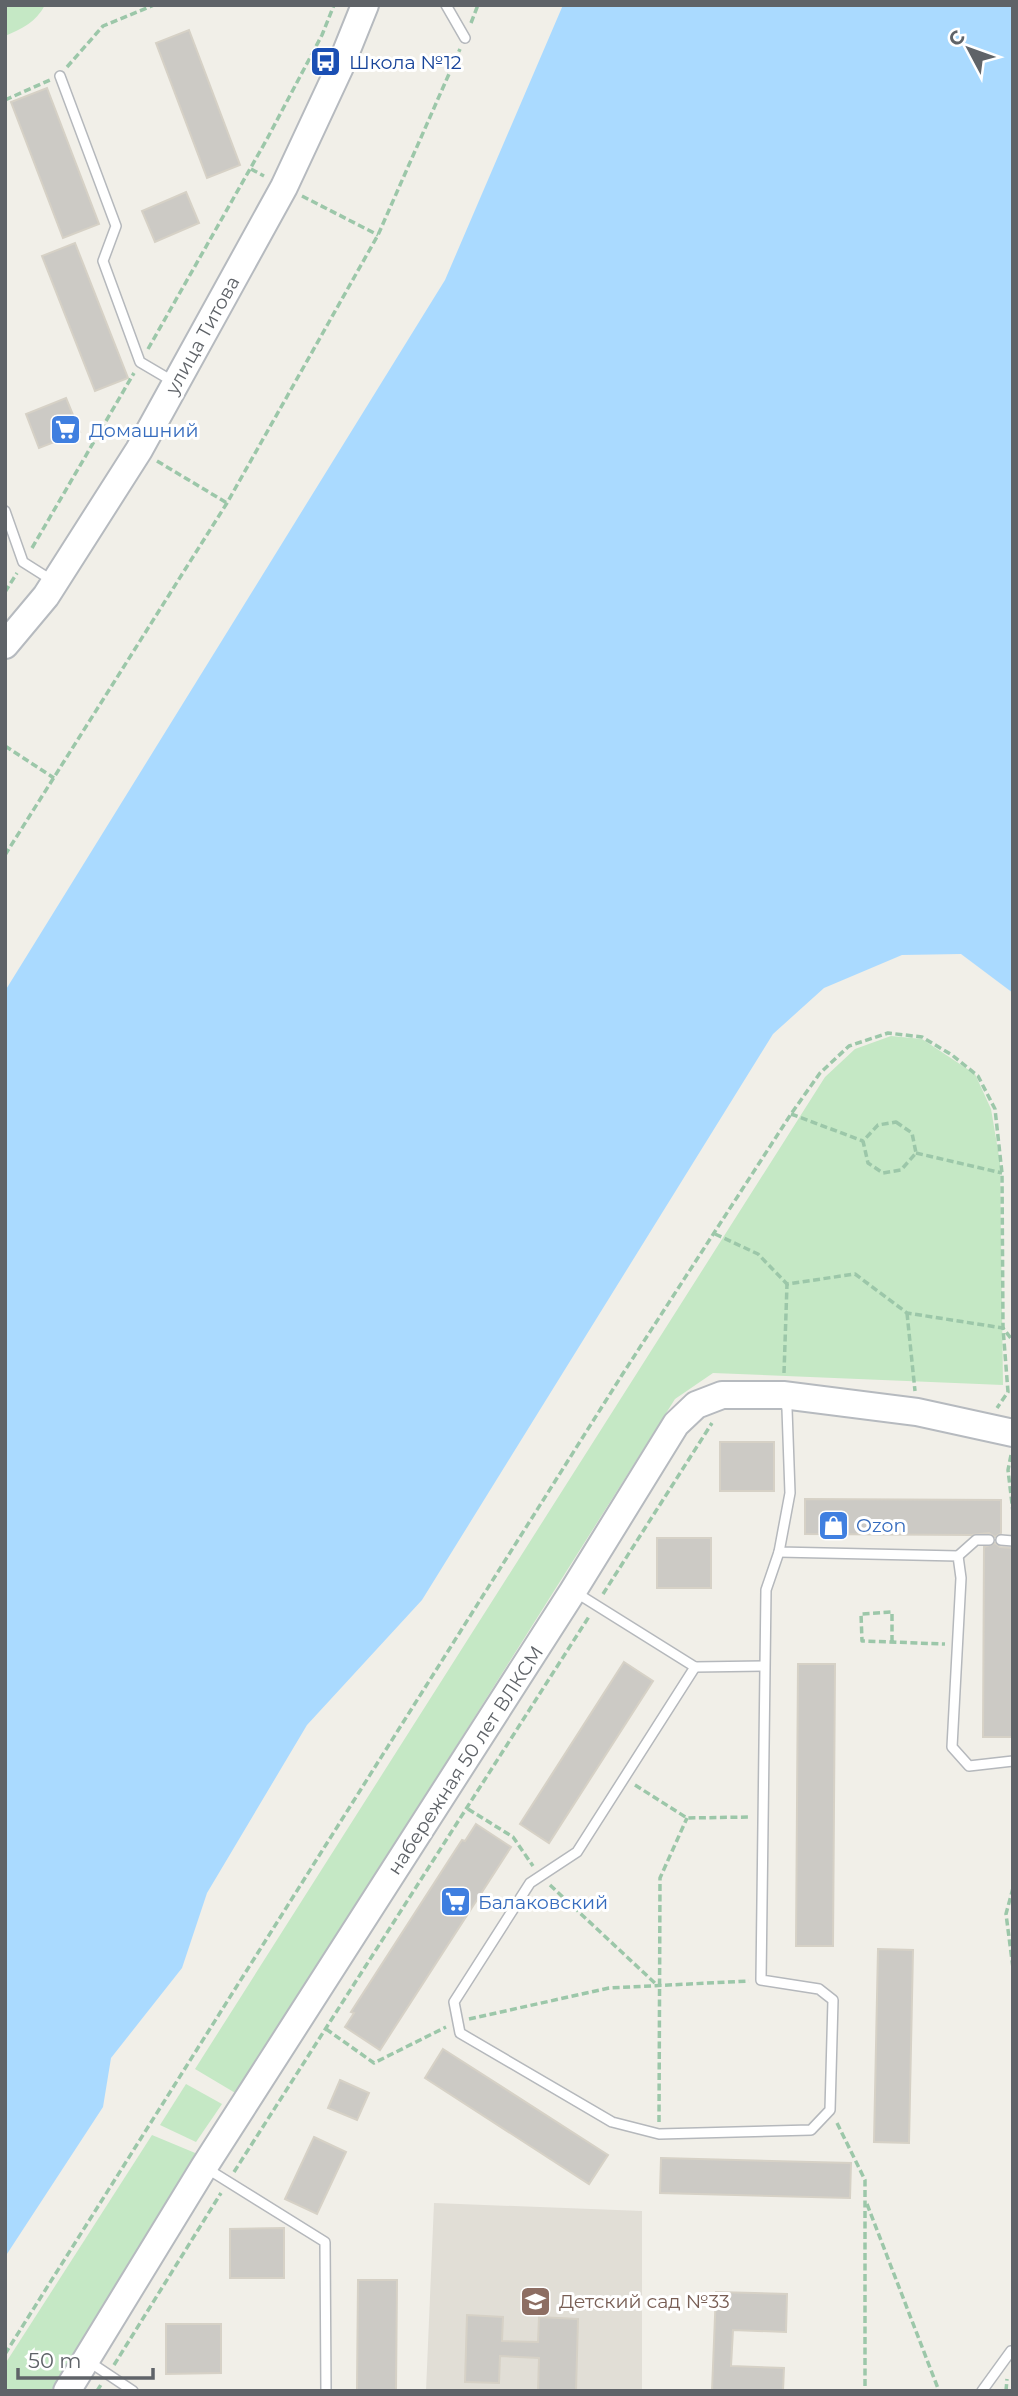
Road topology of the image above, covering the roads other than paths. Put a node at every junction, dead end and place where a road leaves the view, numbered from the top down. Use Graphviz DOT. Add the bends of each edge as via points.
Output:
graph roads {
  1 [pos="365,5"];
  2 [pos="446,5"];
  3 [pos="465,38"];
  4 [pos="60,76"];
  5 [pos="176,383"];
  6 [pos="5,511"];
  7 [pos="55,582"];
  8 [pos="6,643"];
  9 [pos="783,1395"];
  10 [pos="1013,1433"];
  11 [pos="989,1540"];
  12 [pos="1001,1540"];
  13 [pos="1013,1541"];
  14 [pos="779,1552"];
  15 [pos="958,1556"];
  16 [pos="573,1591"];
  17 [pos="764,1666"];
  18 [pos="695,1667"];
  19 [pos="1013,1761"];
  20 [pos="204,2167"];
  21 [pos="1011,2351"];
  22 [pos="97,2367"];
  23 [pos="67,2391"];
  24 [pos="133,2391"];
  25 [pos="326,2391"];
  26 [pos="982,2391"];
  1 -- 5 [label="street, улица Титова" via="284,187"];
  2 -- 3 [label="lane"];
  4 -- 5 [label="lane" via="116,226 103,261 140,362"];
  5 -- 7 [label="street, улица Титова"];
  6 -- 7 [label="lane" via="23,562"];
  7 -- 8 [label="street, улица Титова"];
  9 -- 10 [label="street, набережная 50 лет ВЛКСМ" via="917,1412"];
  9 -- 14 [label="lane" via="790,1493"];
  9 -- 16 [label="street, набережная 50 лет ВЛКСМ" via="722,1395 696,1405 677,1424"];
  11 -- 15 [label="lane" via="976,1540"];
  12 -- 13 [label="lane"];
  14 -- 15 [label="lane"];
  14 -- 17 [label="lane" via="766,1590"];
  15 -- 19 [label="lane" via="961,1578 952,1747 970,1766"];
  16 -- 18 [label="lane"];
  16 -- 20 [label="street, набережная 50 лет ВЛКСМ"];
  17 -- 18 [label="lane"];
  17 -- 18 [label="lane" via="761,1980 819,1989 833,2000 830,2110 811,2130 659,2134 612,2122 460,2033 454,2002 530,1883 577,1852"];
  20 -- 22 [label="street, набережная 50 лет ВЛКСМ"];
  20 -- 25 [label="lane" via="324,2242"];
  21 -- 26 [label="lane"];
  22 -- 23 [label="street, набережная 50 лет ВЛКСМ"];
  22 -- 24 [label="lane"];
}
